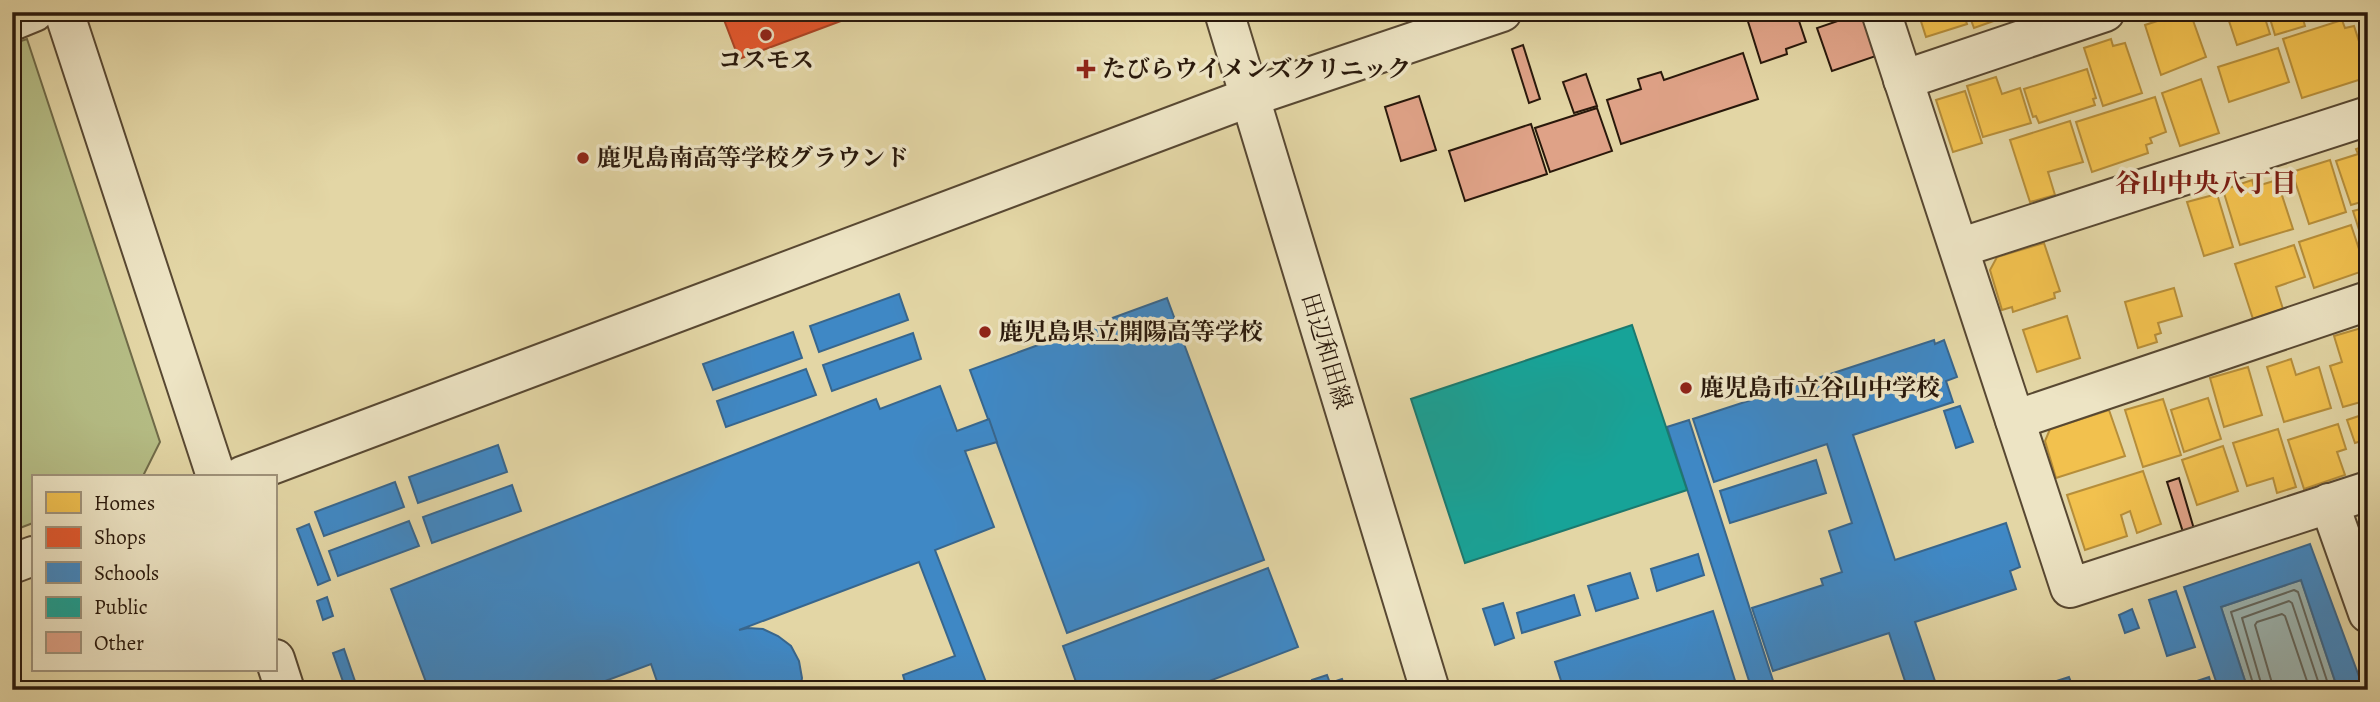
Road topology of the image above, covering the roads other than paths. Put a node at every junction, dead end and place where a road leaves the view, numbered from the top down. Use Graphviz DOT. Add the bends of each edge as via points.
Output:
graph roads {
  1 [pos="34,12"];
  2 [pos="64,12"];
  3 [pos="1224,12"];
  4 [pos="1502,12"];
  5 [pos="1881,12"];
  6 [pos="2105,12"];
  7 [pos="12,21"];
  8 [pos="1903,79"];
  9 [pos="1250,97"];
  10 [pos="2368,116"];
  11 [pos="1959,248"];
  12 [pos="2368,301"];
  13 [pos="2015,420"];
  14 [pos="216,475"];
  15 [pos="245,475"];
  16 [pos="2368,491"];
  17 [pos="2329,503"];
  18 [pos="32,556"];
  19 [pos="12,564"];
  20 [pos="2368,613"];
  21 [pos="276,662"];
  22 [pos="285,690"];
  23 [pos="1430,690"];
  1 -- 7 [label="street"];
  2 -- 14 [label="street"];
  3 -- 9 [label="street, 田辺和田線"];
  4 -- 9 [label="street"];
  5 -- 8 [label="street"];
  6 -- 8 [label="street"];
  8 -- 11 [label="street"];
  9 -- 15 [label="street"];
  9 -- 23 [label="street, 田辺和田線"];
  10 -- 11 [label="street"];
  11 -- 13 [label="street"];
  12 -- 13 [label="street"];
  13 -- 17 [label="street" via="2070,588"];
  16 -- 17 [label="street"];
  17 -- 20 [label="street"];
  18 -- 19 [label="street"];
  21 -- 22 [label="street"];
}
